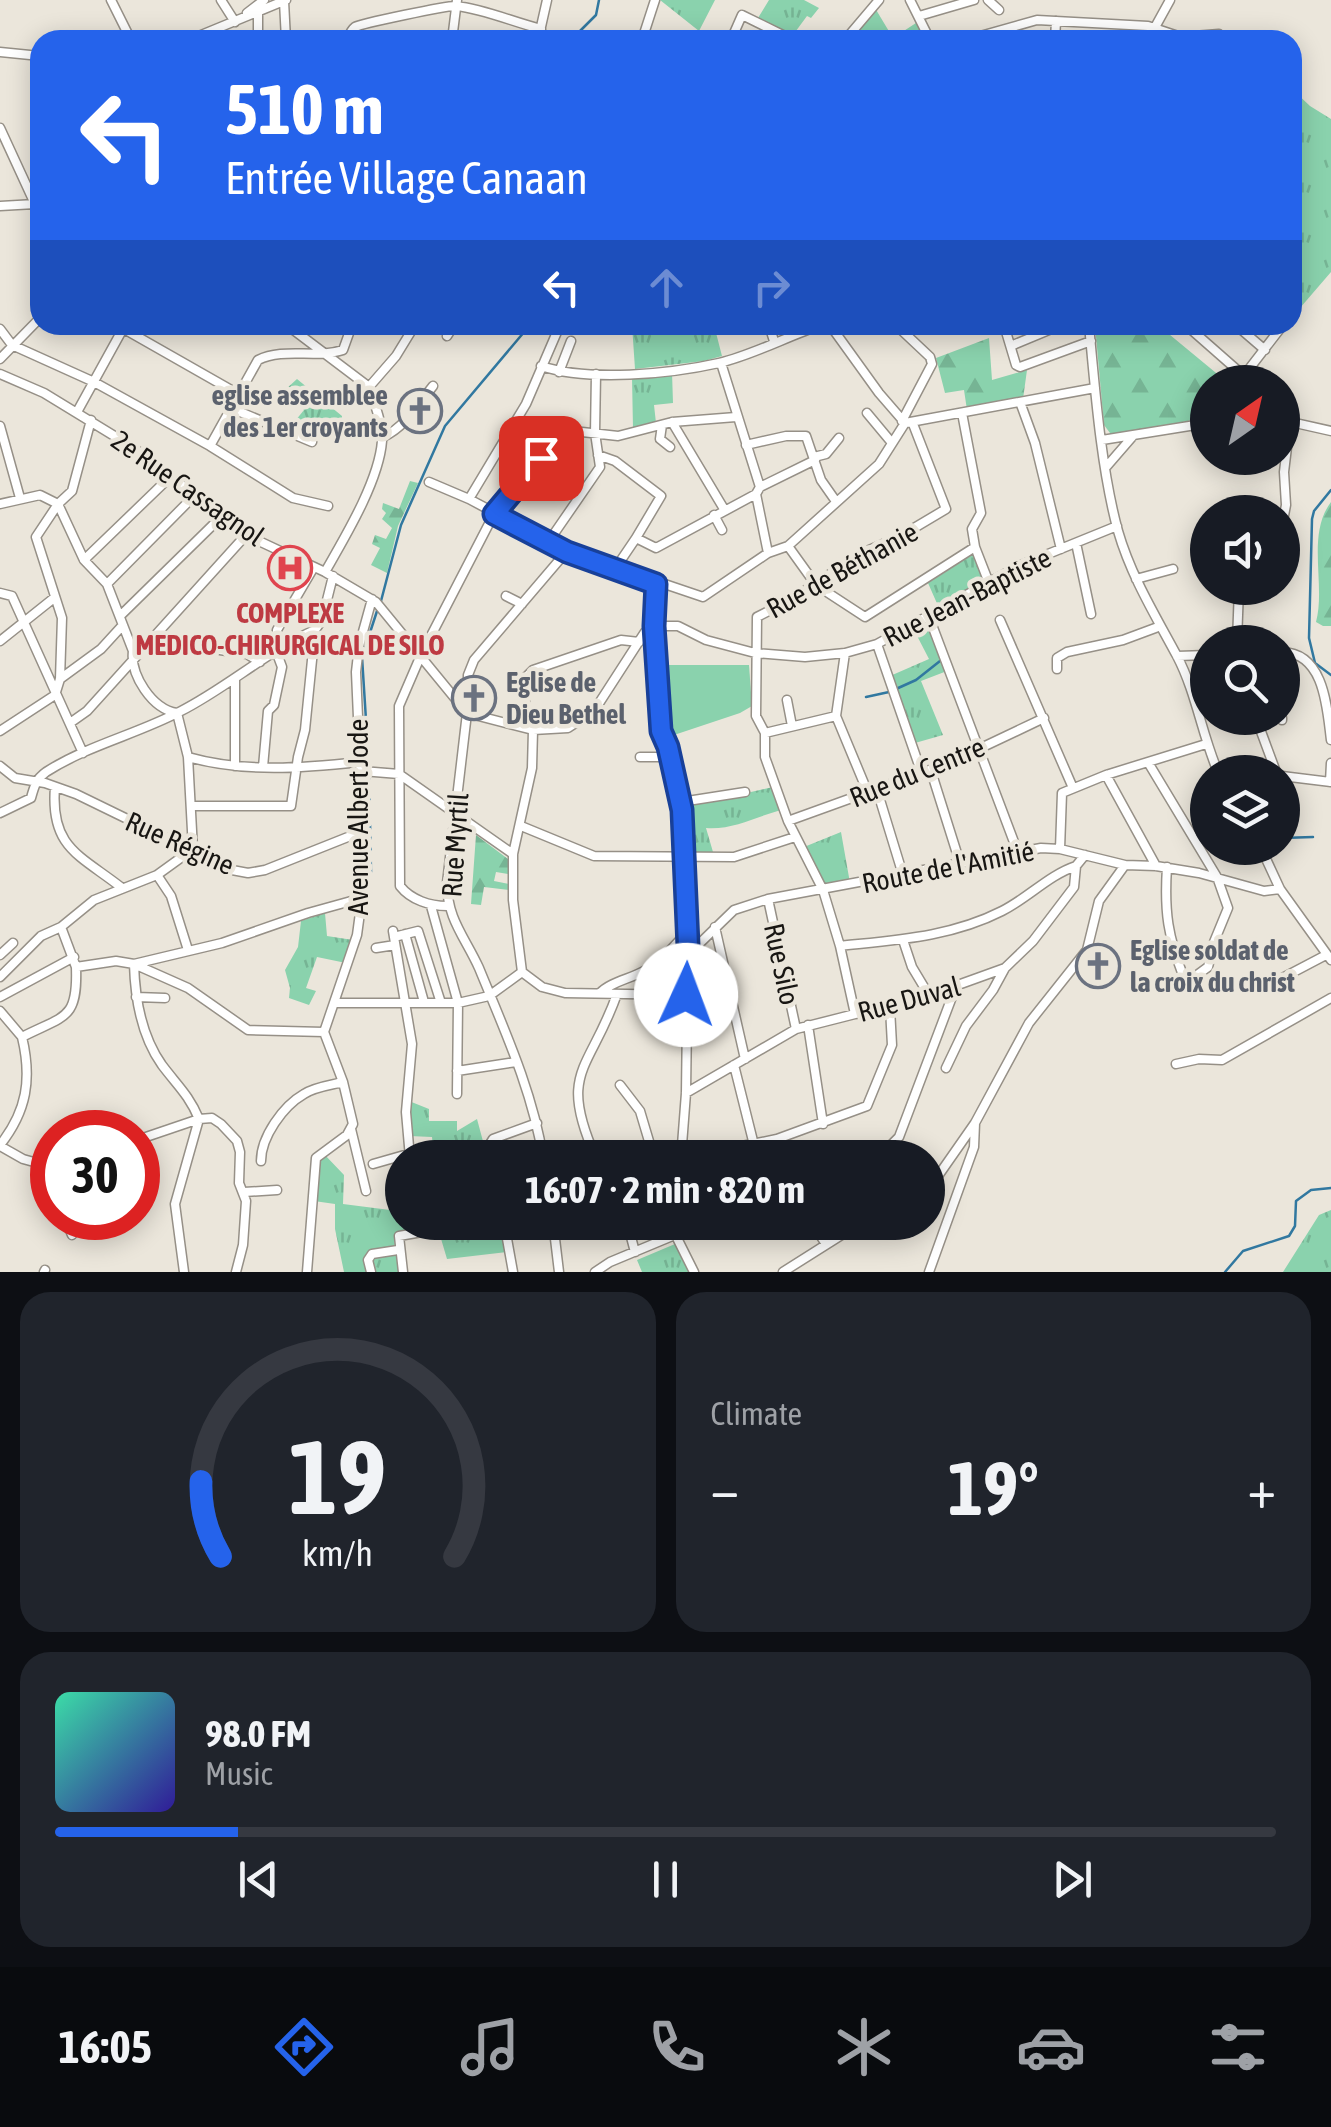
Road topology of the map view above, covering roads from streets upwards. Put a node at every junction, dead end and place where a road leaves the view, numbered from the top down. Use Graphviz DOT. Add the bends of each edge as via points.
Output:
graph roads {
  1 [pos="112,0"];
  2 [pos="222,0"];
  3 [pos="264,0"];
  4 [pos="285,0"];
  5 [pos="547,0"];
  6 [pos="655,0"];
  7 [pos="879,0"];
  8 [pos="910,0"];
  9 [pos="974,0"];
  10 [pos="988,0"];
  11 [pos="1170,0"];
  12 [pos="456,3"];
  13 [pos="999,10"];
  14 [pos="258,12"];
  15 [pos="920,16"];
  16 [pos="1056,21"];
  17 [pos="236,22"];
  18 [pos="1156,28"];
  19 [pos="540,29"];
  20 [pos="126,30"];
  21 [pos="215,30"];
  22 [pos="258,30"];
  23 [pos="286,30"];
  24 [pos="352,30"];
  25 [pos="453,30"];
  26 [pos="645,30"];
  27 [pos="736,30"];
  28 [pos="772,30"];
  29 [pos="854,30"];
  30 [pos="926,30"];
  31 [pos="1002,30"];
  32 [pos="1056,30"];
  33 [pos="1162,30"];
  34 [pos="0,52"];
  35 [pos="30,55"];
  36 [pos="0,128"];
  37 [pos="30,187"];
  38 [pos="30,204"];
  39 [pos="0,206"];
  40 [pos="30,328"];
  41 [pos="0,329"];
  42 [pos="118,335"];
  43 [pos="138,335"];
  44 [pos="301,335"];
  45 [pos="348,335"];
  46 [pos="409,335"];
  47 [pos="555,335"];
  48 [pos="772,335"];
  49 [pos="792,335"];
  50 [pos="838,335"];
  51 [pos="907,335"];
  52 [pos="1008,335"];
  53 [pos="1037,335"];
  54 [pos="1090,335"];
  55 [pos="1196,335"];
  56 [pos="1248,335"];
  57 [pos="1276,335"];
  58 [pos="571,340"];
  59 [pos="774,341"];
  60 [pos="1091,341"];
  61 [pos="12,345"];
  62 [pos="1013,345"];
  63 [pos="1265,350"];
  64 [pos="329,355"];
  65 [pos="0,359"];
  66 [pos="720,363"];
  67 [pos="1227,365"];
  68 [pos="1253,365"];
  69 [pos="541,366"];
  70 [pos="559,372"];
  71 [pos="0,374"];
  72 [pos="596,374"];
  73 [pos="94,382"];
  74 [pos="433,386"];
  75 [pos="369,387"];
  76 [pos="1095,388"];
  77 [pos="240,394"];
  78 [pos="1020,402"];
  79 [pos="233,409"];
  80 [pos="77,412"];
  81 [pos="868,413"];
  82 [pos="962,413"];
  83 [pos="736,417"];
  84 [pos="91,420"];
  85 [pos="672,422"];
  86 [pos="907,422"];
  87 [pos="1300,424"];
  88 [pos="662,425"];
  89 [pos="0,426"];
  90 [pos="1190,426"];
  91 [pos="1331,431"];
  92 [pos="595,433"];
  93 [pos="1133,436"];
  94 [pos="383,437"];
  95 [pos="839,438"];
  96 [pos="1102,440"];
  97 [pos="312,442"];
  98 [pos="892,443"];
  99 [pos="746,444"];
  100 [pos="210,446"];
  101 [pos="670,447"];
  102 [pos="598,455"];
  103 [pos="814,459"];
  104 [pos="1107,466"];
  105 [pos="170,477"];
  106 [pos="429,482"];
  107 [pos="758,490"];
  108 [pos="194,496"];
  109 [pos="20,498"];
  110 [pos="470,500"];
  111 [pos="835,500"];
  112 [pos="0,504"];
  113 [pos="58,504"];
  114 [pos="328,506"];
  115 [pos="724,509"];
  116 [pos="494,514"];
  117 [pos="714,515"];
  118 [pos="221,517"];
  119 [pos="1117,526"];
  120 [pos="722,530"];
  121 [pos="246,535"];
  122 [pos="636,538"];
  123 [pos="550,541"];
  124 [pos="1076,543"];
  125 [pos="788,546"];
  126 [pos="975,547"];
  127 [pos="1061,548"];
  128 [pos="567,552"];
  129 [pos="768,554"];
  130 [pos="84,560"];
  131 [pos="314,566"];
  132 [pos="615,569"];
  133 [pos="1172,569"];
  134 [pos="329,574"];
  135 [pos="1136,579"];
  136 [pos="989,583"];
  137 [pos="107,584"];
  138 [pos="656,584"];
  139 [pos="816,585"];
  140 [pos="0,594"];
  141 [pos="506,596"];
  142 [pos="54,598"];
  143 [pos="377,603"];
  144 [pos="522,604"];
  145 [pos="1091,614"];
  146 [pos="929,616"];
  147 [pos="1000,620"];
  148 [pos="121,621"];
  149 [pos="26,622"];
  150 [pos="654,626"];
  151 [pos="1158,627"];
  152 [pos="315,630"];
  153 [pos="0,640"];
  154 [pos="639,642"];
  155 [pos="877,644"];
  156 [pos="220,650"];
  157 [pos="276,650"];
  158 [pos="755,653"];
  159 [pos="844,653"];
  160 [pos="421,655"];
  161 [pos="1190,655"];
  162 [pos="1177,656"];
  163 [pos="1300,657"];
  164 [pos="132,662"];
  165 [pos="260,662"];
  166 [pos="1057,669"];
  167 [pos="46,674"];
  168 [pos="60,674"];
  169 [pos="235,680"];
  170 [pos="55,695"];
  171 [pos="1190,695"];
  172 [pos="787,700"];
  173 [pos="177,713"];
  174 [pos="467,713"];
  175 [pos="836,716"];
  176 [pos="1044,718"];
  177 [pos="70,722"];
  178 [pos="792,726"];
  179 [pos="529,728"];
  180 [pos="0,731"];
  181 [pos="766,733"];
  182 [pos="1203,735"];
  183 [pos="1331,740"];
  184 [pos="1206,744"];
  185 [pos="982,751"];
  186 [pos="83,753"];
  187 [pos="1211,755"];
  188 [pos="640,756"];
  189 [pos="188,757"];
  190 [pos="670,757"];
  191 [pos="1331,763"];
  192 [pos="1149,764"];
  193 [pos="0,766"];
  194 [pos="235,766"];
  195 [pos="263,767"];
  196 [pos="361,767"];
  197 [pos="297,768"];
  198 [pos="926,772"];
  199 [pos="400,774"];
  200 [pos="1106,774"];
  201 [pos="1300,778"];
  202 [pos="36,781"];
  203 [pos="1330,782"];
  204 [pos="55,786"];
  205 [pos="1072,788"];
  206 [pos="745,792"];
  207 [pos="873,792"];
  208 [pos="681,802"];
  209 [pos="191,806"];
  210 [pos="0,813"];
  211 [pos="456,814"];
  212 [pos="788,821"];
  213 [pos="521,826"];
  214 [pos="363,830"];
  215 [pos="795,837"];
  216 [pos="194,849"];
  217 [pos="1060,849"];
  218 [pos="1017,850"];
  219 [pos="514,854"];
  220 [pos="1086,855"];
  221 [pos="684,856"];
  222 [pos="960,863"];
  223 [pos="1125,865"];
  224 [pos="1269,865"];
  225 [pos="1076,866"];
  226 [pos="1156,866"];
  227 [pos="1167,867"];
  228 [pos="158,875"];
  229 [pos="903,875"];
  230 [pos="1217,878"];
  231 [pos="122,888"];
  232 [pos="1280,889"];
  233 [pos="823,890"];
  234 [pos="362,898"];
  235 [pos="768,898"];
  236 [pos="432,906"];
  237 [pos="447,906"];
  238 [pos="60,927"];
  239 [pos="715,927"];
  240 [pos="687,932"];
  241 [pos="405,934"];
  242 [pos="394,938"];
  243 [pos="902,940"];
  244 [pos="13,943"];
  245 [pos="688,946"];
  246 [pos="840,946"];
  247 [pos="376,948"];
  248 [pos="188,950"];
  249 [pos="0,955"];
  250 [pos="1329,958"];
  251 [pos="75,962"];
  252 [pos="134,964"];
  253 [pos="1005,968"];
  254 [pos="522,972"];
  255 [pos="0,977"];
  256 [pos="1272,984"];
  257 [pos="955,989"];
  258 [pos="600,993"];
  259 [pos="617,994"];
  260 [pos="686,995"];
  261 [pos="489,996"];
  262 [pos="0,997"];
  263 [pos="136,997"];
  264 [pos="930,997"];
  265 [pos="165,998"];
  266 [pos="1331,998"];
  267 [pos="406,1002"];
  268 [pos="424,1002"];
  269 [pos="337,1003"];
  270 [pos="442,1003"];
  271 [pos="458,1003"];
  272 [pos="890,1008"];
  273 [pos="0,1011"];
  274 [pos="855,1014"];
  275 [pos="808,1026"];
  276 [pos="796,1029"];
  277 [pos="324,1032"];
  278 [pos="22,1037"];
  279 [pos="745,1058"];
  280 [pos="516,1062"];
  281 [pos="1176,1064"];
  282 [pos="734,1065"];
  283 [pos="946,1068"];
  284 [pos="456,1070"];
  285 [pos="343,1082"];
  286 [pos="620,1085"];
  287 [pos="686,1093"];
  288 [pos="457,1094"];
  289 [pos="200,1118"];
  290 [pos="975,1123"];
  291 [pos="538,1124"];
  292 [pos="823,1124"];
  293 [pos="351,1130"];
  294 [pos="160,1132"];
  295 [pos="776,1139"];
  296 [pos="408,1140"];
  297 [pos="492,1140"];
  298 [pos="540,1140"];
  299 [pos="590,1140"];
  300 [pos="649,1140"];
  301 [pos="683,1140"];
  302 [pos="753,1140"];
  303 [pos="772,1140"];
  304 [pos="896,1140"];
  305 [pos="0,1146"];
  306 [pos="30,1161"];
  307 [pos="261,1161"];
  308 [pos="385,1161"];
  309 [pos="373,1164"];
  310 [pos="945,1166"];
  311 [pos="278,1190"];
  312 [pos="366,1190"];
  313 [pos="244,1192"];
  314 [pos="397,1240"];
  315 [pos="507,1240"];
  316 [pos="555,1240"];
  317 [pos="631,1240"];
  318 [pos="666,1240"];
  319 [pos="678,1240"];
  320 [pos="823,1240"];
  321 [pos="833,1240"];
  322 [pos="826,1244"];
  323 [pos="398,1250"];
  324 [pos="634,1252"];
  325 [pos="928,1271"];
  326 [pos="184,1272"];
  327 [pos="236,1272"];
  328 [pos="306,1272"];
  329 [pos="371,1272"];
  330 [pos="403,1272"];
  331 [pos="513,1272"];
  332 [pos="559,1272"];
  333 [pos="596,1272"];
  334 [pos="694,1272"];
  335 [pos="783,1272"];
  1 -- 20 [label="street"];
  2 -- 17 [label="street"];
  3 -- 17 [label="street"];
  4 -- 14 [label="street"];
  4 -- 23 [label="street"];
  5 -- 19 [label="street"];
  6 -- 26 [label="street"];
  7 -- 29 [label="street"];
  8 -- 15 [label="street"];
  9 -- 15 [label="street"];
  10 -- 13 [label="street"];
  11 -- 18 [label="street"];
  12 -- 19 [label="street"];
  12 -- 24 [label="street"];
  12 -- 25 [label="street"];
  14 -- 17 [label="street"];
  14 -- 22 [label="street"];
  15 -- 30 [label="street"];
  16 -- 18 [label="street"];
  16 -- 31 [label="street"];
  16 -- 32 [label="street"];
  17 -- 21 [label="street"];
  18 -- 33 [label="street"];
  27 -- 28 [label="street" via="742,16"];
  34 -- 35 [label="street"];
  36 -- 37 [label="street"];
  38 -- 39 [label="street"];
  40 -- 61 [label="street"];
  41 -- 61 [label="street"];
  42 -- 73 [label="street"];
  43 -- 77 [label="street"];
  44 -- 64 [label="street"];
  45 -- 64 [label="street" via="343,350"];
  46 -- 75 [label="street"];
  47 -- 69 [label="street"];
  48 -- 59 [label="street"];
  49 -- 59 [label="street"];
  50 -- 86 [label="street"];
  51 -- 86 [label="street" via="932,364"];
  52 -- 62 [label="street"];
  53 -- 62 [label="street"];
  54 -- 60 [label="street"];
  55 -- 67 [label="street"];
  56 -- 63 [label="street"];
  57 -- 63 [label="street"];
  58 -- 70 [label="street"];
  59 -- 66 [label="street"];
  60 -- 62 [label="street" via="1020,367"];
  60 -- 76 [label="street"];
  61 -- 65 [label="street"];
  61 -- 73 [label="street"];
  63 -- 68 [label="street"];
  64 -- 75 [label="street"];
  64 -- 77 [label="street" via="266,356 252,367"];
  66 -- 72 [label="street"];
  66 -- 83 [label="street"];
  69 -- 70 [label="street"];
  69 -- 110 [label="street"];
  70 -- 72 [label="street"];
  71 -- 80 [label="street, 2e Rue Cassagnol"];
  72 -- 92 [label="street"];
  73 -- 80 [label="street"];
  73 -- 100 [label="street"];
  74 -- 94 [label="street"];
  75 -- 94 [label="street"];
  76 -- 78 [label="street"];
  76 -- 96 [label="street"];
  77 -- 79 [label="street"];
  78 -- 82 [label="street"];
  78 -- 127 [label="street"];
  79 -- 97 [label="street"];
  79 -- 100 [label="street"];
  80 -- 84 [label="street, 2e Rue Cassagnol"];
  81 -- 98 [label="street"];
  82 -- 86 [label="street"];
  82 -- 126 [label="street" via="981,514 972,529"];
  83 -- 85 [label="street"];
  83 -- 99 [label="street"];
  84 -- 105 [label="street, 2e Rue Cassagnol"];
  84 -- 113 [label="street" via="72,491"];
  85 -- 88 [label="street"];
  85 -- 115 [label="street"];
  86 -- 98 [label="street"];
  86 -- 139 [label="street, Rue de Béthanie" via="946,509"];
  87 -- 91 [label="street"];
  88 -- 92 [label="street" via="618,436"];
  88 -- 101 [label="street" via="660,439"];
  89 -- 109 [label="street"];
  90 -- 93 [label="street"];
  92 -- 102 [label="street"];
  92 -- 116 [label="street" via="564,430"];
  93 -- 96 [label="street"];
  93 -- 104 [label="street"];
  94 -- 134 [label="street"];
  95 -- 103 [label="street"];
  96 -- 104 [label="street"];
  98 -- 111 [label="street"];
  99 -- 103 [label="street" via="806,436"];
  99 -- 107 [label="street"];
  100 -- 114 [label="street" via="293,498"];
  102 -- 122 [label="street" via="661,496"];
  102 -- 123 [label="street" via="600,468"];
  103 -- 107 [label="street"];
  103 -- 111 [label="street"];
  104 -- 119 [label="street"];
  105 -- 108 [label="street, 2e Rue Cassagnol"];
  105 -- 130 [label="street"];
  106 -- 110 [label="street"];
  107 -- 115 [label="street"];
  107 -- 129 [label="street"];
  108 -- 118 [label="street, 2e Rue Cassagnol"];
  108 -- 137 [label="street"];
  109 -- 112 [label="street"];
  109 -- 113 [label="street" via="40,495"];
  110 -- 116 [label="street"];
  111 -- 125 [label="street"];
  113 -- 130 [label="street"];
  113 -- 142 [label="street" via="36,542"];
  115 -- 117 [label="street"];
  116 -- 123 [label="street"];
  116 -- 160 [label="street"];
  117 -- 120 [label="street"];
  117 -- 122 [label="street" via="656,548"];
  118 -- 121 [label="street, 2e Rue Cassagnol"];
  118 -- 148 [label="street"];
  119 -- 124 [label="street, Rue Jean-Baptiste"];
  119 -- 135 [label="street"];
  121 -- 131 [label="street, 2e Rue Cassagnol"];
  121 -- 164 [label="street"];
  122 -- 132 [label="street"];
  123 -- 128 [label="street"];
  124 -- 127 [label="street, Rue Jean-Baptiste"];
  124 -- 145 [label="street"];
  125 -- 129 [label="street"];
  125 -- 139 [label="street"];
  126 -- 136 [label="street"];
  126 -- 139 [label="street" via="865,617"];
  127 -- 136 [label="street, Rue Jean-Baptiste"];
  128 -- 132 [label="street"];
  128 -- 144 [label="street, Rue Myrtil"];
  129 -- 138 [label="street" via="703,597"];
  130 -- 137 [label="street"];
  131 -- 134 [label="street, 2e Rue Cassagnol"];
  131 -- 157 [label="street" via="278,630"];
  132 -- 138 [label="street"];
  133 -- 135 [label="street"];
  134 -- 143 [label="street, 2e Rue Cassagnol"];
  134 -- 152 [label="street"];
  135 -- 151 [label="street"];
  136 -- 146 [label="street, Rue Jean-Baptiste"];
  137 -- 148 [label="street"];
  138 -- 150 [label="street"];
  139 -- 158 [label="street, Rue de Béthanie" via="757,616"];
  140 -- 149 [label="street" via="12,596"];
  141 -- 144 [label="street"];
  142 -- 149 [label="street"];
  142 -- 168 [label="street" via="62,618"];
  143 -- 160 [label="street"];
  143 -- 196 [label="street, Avenue Albert Jode" via="356,672"];
  144 -- 174 [label="street, Rue Myrtil" via="474,660"];
  146 -- 155 [label="street, Rue Jean-Baptiste"];
  146 -- 185 [label="street"];
  147 -- 176 [label="street"];
  148 -- 164 [label="street"];
  148 -- 168 [label="street" via="101,649"];
  149 -- 153 [label="street"];
  149 -- 167 [label="street"];
  150 -- 154 [label="street"];
  150 -- 158 [label="street, Rue Jean-Baptiste" via="678,626"];
  150 -- 190 [label="street" via="661,731"];
  151 -- 162 [label="street"];
  151 -- 166 [label="street" via="1062,654"];
  152 -- 157 [label="street"];
  152 -- 197 [label="street"];
  154 -- 179 [label="street" via="594,711 568,728"];
  154 -- 179 [label="street" via="621,640 533,670 524,678"];
  155 -- 159 [label="street, Rue Jean-Baptiste"];
  155 -- 198 [label="street"];
  156 -- 165 [label="street"];
  157 -- 165 [label="street"];
  157 -- 195 [label="street" via="282,667 268,711"];
  158 -- 159 [label="street, Rue Jean-Baptiste"];
  158 -- 181 [label="street, Rue de Béthanie" via="756,716"];
  159 -- 175 [label="street"];
  160 -- 174 [label="street"];
  160 -- 199 [label="street" via="399,706"];
  161 -- 162 [label="street"];
  162 -- 171 [label="street"];
  163 -- 183 [label="street" via="1324,689"];
  164 -- 173 [label="street" via="150,697"];
  164 -- 177 [label="street"];
  165 -- 169 [label="street"];
  167 -- 168 [label="street"];
  167 -- 170 [label="street"];
  168 -- 170 [label="street"];
  169 -- 173 [label="street"];
  169 -- 194 [label="street"];
  170 -- 177 [label="street"];
  170 -- 180 [label="street"];
  172 -- 178 [label="street"];
  173 -- 186 [label="street"];
  173 -- 189 [label="street"];
  174 -- 179 [label="street"];
  174 -- 211 [label="street, Rue Myrtil"];
  175 -- 178 [label="street"];
  175 -- 207 [label="street"];
  176 -- 185 [label="street, Rue du Centre"];
  176 -- 205 [label="street"];
  177 -- 186 [label="street"];
  178 -- 181 [label="street"];
  179 -- 213 [label="street" via="532,768"];
  181 -- 212 [label="street, Rue de Béthanie" via="766,757"];
  182 -- 184 [label="street"];
  184 -- 187 [label="street"];
  184 -- 192 [label="street"];
  185 -- 198 [label="street, Rue du Centre"];
  185 -- 218 [label="street"];
  186 -- 202 [label="street"];
  188 -- 190 [label="street"];
  189 -- 194 [label="street"];
  189 -- 209 [label="street"];
  190 -- 208 [label="street"];
  191 -- 203 [label="street"];
  192 -- 200 [label="street"];
  192 -- 230 [label="street"];
  193 -- 202 [label="street, Rue Régine"];
  194 -- 195 [label="street"];
  195 -- 197 [label="street"];
  196 -- 197 [label="street"];
  196 -- 199 [label="street"];
  196 -- 214 [label="street, Avenue Albert Jode"];
  197 -- 209 [label="street" via="291,806"];
  198 -- 207 [label="street, Rue du Centre"];
  198 -- 222 [label="street"];
  199 -- 211 [label="street"];
  199 -- 236 [label="street" via="400,886"];
  200 -- 205 [label="street"];
  200 -- 226 [label="street"];
  201 -- 203 [label="street"];
  202 -- 204 [label="street, Rue Régine"];
  202 -- 210 [label="street" via="31,798"];
  204 -- 216 [label="street, Rue Régine"];
  204 -- 231 [label="street" via="54,817 62,839"];
  205 -- 217 [label="street" via="1062,792"];
  206 -- 208 [label="street"];
  207 -- 212 [label="street, Rue du Centre"];
  207 -- 229 [label="street"];
  208 -- 221 [label="street"];
  209 -- 216 [label="street"];
  211 -- 219 [label="street"];
  211 -- 237 [label="street, Rue Myrtil"];
  212 -- 215 [label="street, Rue de Béthanie"];
  213 -- 219 [label="street"];
  213 -- 221 [label="street" via="594,856"];
  214 -- 216 [label="street, Rue Régine" via="248,874"];
  214 -- 234 [label="street, Avenue Albert Jode"];
  215 -- 221 [label="street" via="734,857"];
  215 -- 233 [label="street, Rue de Béthanie"];
  216 -- 228 [label="street"];
  217 -- 218 [label="street, Route de l'Amitié"];
  217 -- 220 [label="street, Route de l'Amitié"];
  218 -- 222 [label="street, Route de l'Amitié"];
  219 -- 254 [label="street"];
  220 -- 223 [label="street, Route de l'Amitié"];
  220 -- 225 [label="street, Rue Duval"];
  221 -- 240 [label="street"];
  222 -- 229 [label="street, Route de l'Amitié"];
  223 -- 226 [label="street, Route de l'Amitié"];
  223 -- 290 [label="street" via="1099,901 1087,950 1029,1023"];
  224 -- 232 [label="street"];
  225 -- 243 [label="street" via="969,926"];
  225 -- 253 [label="street, Rue Duval" via="1074,887"];
  226 -- 227 [label="street, Route de l'Amitié"];
  227 -- 230 [label="street, Route de l'Amitié"];
  227 -- 230 [label="street" via="1164,911 1190,981 1208,967 1226,918"];
  228 -- 231 [label="street"];
  228 -- 248 [label="street"];
  229 -- 233 [label="street, Route de l'Amitié"];
  230 -- 232 [label="street, Route de l'Amitié"];
  231 -- 238 [label="street"];
  232 -- 250 [label="street"];
  233 -- 235 [label="street, Route de l'Amitié"];
  233 -- 246 [label="street, Rue de Béthanie"];
  234 -- 248 [label="street"];
  234 -- 269 [label="street, Avenue Albert Jode"];
  235 -- 239 [label="street, Route de l'Amitié" via="734,910"];
  235 -- 276 [label="street, Rue Silo"];
  236 -- 237 [label="street"];
  236 -- 271 [label="street"];
  237 -- 261 [label="street, Rue Myrtil"];
  238 -- 251 [label="street"];
  238 -- 255 [label="street" via="41,936"];
  239 -- 245 [label="street, Route de l'Amitié"];
  239 -- 279 [label="street"];
  240 -- 245 [label="street"];
  240 -- 258 [label="street" via="653,966"];
  241 -- 242 [label="street"];
  241 -- 268 [label="street"];
  241 -- 270 [label="street" via="417,930"];
  242 -- 247 [label="street"];
  242 -- 267 [label="street"];
  243 -- 246 [label="street"];
  243 -- 264 [label="street"];
  244 -- 249 [label="street"];
  245 -- 260 [label="street"];
  246 -- 274 [label="street, Rue de Béthanie"];
  248 -- 252 [label="street"];
  250 -- 256 [label="street"];
  251 -- 252 [label="street"];
  251 -- 262 [label="street"];
  251 -- 278 [label="street" via="77,997 70,1012"];
  252 -- 263 [label="street"];
  252 -- 277 [label="street" via="188,988 248,1030"];
  253 -- 257 [label="street, Rue Duval"];
  253 -- 283 [label="street"];
  254 -- 258 [label="street" via="565,994"];
  254 -- 261 [label="street"];
  257 -- 264 [label="street, Rue Duval"];
  257 -- 304 [label="street"];
  258 -- 259 [label="street"];
  259 -- 260 [label="street"];
  259 -- 299 [label="street" via="580,1068 575,1093"];
  260 -- 287 [label="street"];
  261 -- 271 [label="street"];
  261 -- 280 [label="street, Rue Myrtil"];
  263 -- 265 [label="street"];
  263 -- 289 [label="street" via="160,1063"];
  264 -- 272 [label="street, Rue Duval"];
  266 -- 281 [label="street" via="1222,1060"];
  267 -- 268 [label="street"];
  267 -- 269 [label="street"];
  267 -- 296 [label="street" via="412,1044"];
  268 -- 270 [label="street"];
  269 -- 277 [label="street, Avenue Albert Jode"];
  270 -- 271 [label="street"];
  271 -- 284 [label="street"];
  272 -- 274 [label="street, Rue Duval"];
  272 -- 292 [label="street" via="892,1045 867,1106"];
  273 -- 278 [label="street"];
  274 -- 275 [label="street, Rue Duval"];
  275 -- 276 [label="street, Rue Duval"];
  275 -- 292 [label="street"];
  276 -- 279 [label="street, Rue Duval"];
  277 -- 285 [label="street"];
  278 -- 305 [label="street" via="28,1061 24,1106"];
  279 -- 282 [label="street, Rue Duval"];
  280 -- 284 [label="street"];
  280 -- 291 [label="street, Rue Myrtil"];
  282 -- 287 [label="street, Rue Duval"];
  282 -- 302 [label="street"];
  284 -- 288 [label="street"];
  285 -- 293 [label="street"];
  285 -- 307 [label="street" via="304,1093 267,1132"];
  286 -- 300 [label="street" via="640,1111"];
  287 -- 301 [label="street"];
  289 -- 294 [label="street"];
  289 -- 313 [label="street" via="222,1124 236,1141"];
  289 -- 326 [label="street" via="174,1204"];
  290 -- 310 [label="street"];
  290 -- 325 [label="street" via="974,1147"];
  291 -- 297 [label="street"];
  291 -- 298 [label="street, Rue Myrtil"];
  292 -- 295 [label="street"];
  293 -- 312 [label="street"];
  293 -- 328 [label="street" via="316,1158"];
  295 -- 303 [label="street"];
  305 -- 306 [label="street"];
  308 -- 309 [label="street"];
  311 -- 313 [label="street"];
  313 -- 327 [label="street" via="244,1245"];
  314 -- 323 [label="street"];
  315 -- 331 [label="street"];
  316 -- 332 [label="street"];
  317 -- 324 [label="street"];
  318 -- 324 [label="street"];
  319 -- 334 [label="street"];
  320 -- 322 [label="street"];
  321 -- 322 [label="street"];
  322 -- 335 [label="street"];
  323 -- 329 [label="street" via="372,1254"];
  323 -- 330 [label="street"];
  324 -- 333 [label="street"];
}
